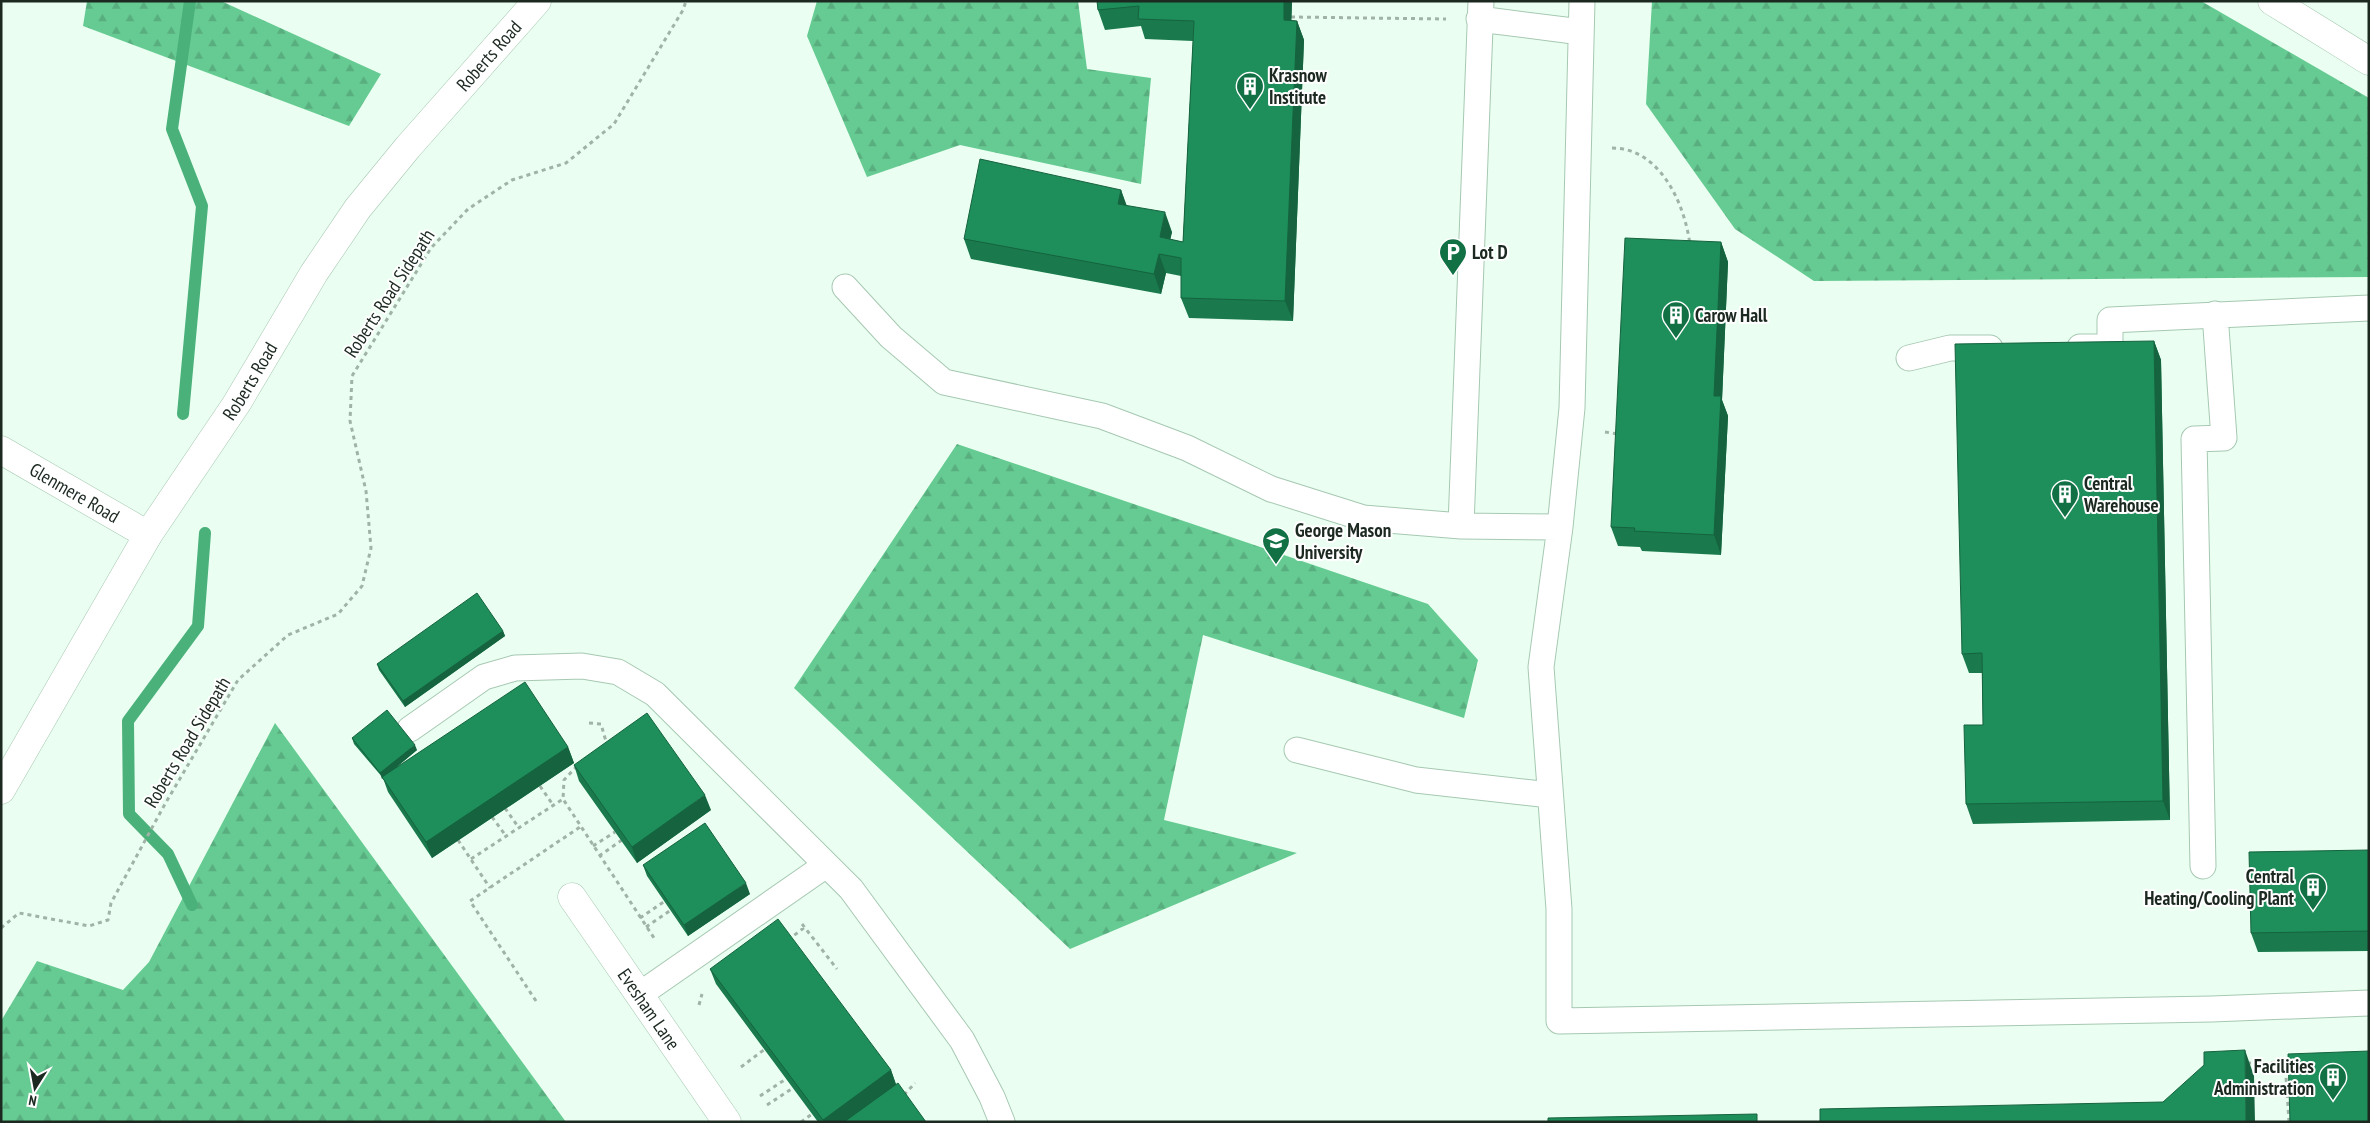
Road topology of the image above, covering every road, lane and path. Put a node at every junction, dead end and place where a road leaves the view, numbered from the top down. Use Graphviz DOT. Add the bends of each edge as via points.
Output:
graph roads {
  1 [pos="537,1"];
  2 [pos="686,1"];
  3 [pos="1582,1"];
  4 [pos="2272,1"];
  5 [pos="1480,10"];
  6 [pos="1291,17"];
  7 [pos="1581,32"];
  8 [pos="2369,61"];
  9 [pos="1607,148"];
  10 [pos="1691,251"];
  11 [pos="845,287"];
  12 [pos="2369,308"];
  13 [pos="2215,314"];
  14 [pos="2060,347"];
  15 [pos="2010,348"];
  16 [pos="1909,358"];
  17 [pos="1,450"];
  18 [pos="1461,526"];
  19 [pos="1560,527"];
  20 [pos="148,535"];
  21 [pos="590,723"];
  22 [pos="410,729"];
  23 [pos="599,750"];
  24 [pos="1297,750"];
  25 [pos="584,761"];
  26 [pos="540,786"];
  27 [pos="1,790"];
  28 [pos="1550,795"];
  29 [pos="563,799"];
  30 [pos="553,805"];
  31 [pos="506,808"];
  32 [pos="492,817"];
  33 [pos="580,827"];
  34 [pos="519,828"];
  35 [pos="616,832"];
  36 [pos="506,836"];
  37 [pos="458,840"];
  38 [pos="622,840"];
  39 [pos="593,846"];
  40 [pos="599,856"];
  41 [pos="471,859"];
  42 [pos="826,865"];
  43 [pos="2203,866"];
  44 [pos="490,888"];
  45 [pos="572,897"];
  46 [pos="779,897"];
  47 [pos="664,901"];
  48 [pos="671,910"];
  49 [pos="640,918"];
  50 [pos="646,927"];
  51 [pos="805,927"];
  52 [pos="1,928"];
  53 [pos="788,940"];
  54 [pos="837,969"];
  55 [pos="675,970"];
  56 [pos="639,995"];
  57 [pos="536,1001"];
  58 [pos="2369,1003"];
  59 [pos="764,1049"];
  60 [pos="2285,1062"];
  61 [pos="2294,1062"];
  62 [pos="2245,1063"];
  63 [pos="741,1067"];
  64 [pos="786,1079"];
  65 [pos="915,1083"];
  66 [pos="793,1088"];
  67 [pos="760,1096"];
  68 [pos="899,1098"];
  69 [pos="767,1105"];
  70 [pos="812,1114"];
  71 [pos="727,1122"];
  72 [pos="801,1122"];
  73 [pos="1002,1122"];
  74 [pos="2289,1122"];
  1 -- 20 [label="main road, Roberts Road" via="358,208 314,273 237,403"];
  2 -- 52 [label="path, Roberts Road Sidepath" via="614,124 566,163 512,180 468,208 431,248 352,376 350,421 366,492 371,548 362,586 338,614 288,635 238,680 111,903 108,920 89,926 19,913"];
  3 -- 7 [label="lane"];
  4 -- 8 [label="main road"];
  5 -- 6 [label="path" via="1385,17"];
  5 -- 7 [label="lane"];
  5 -- 18 [label="lane"];
  7 -- 19 [label="lane" via="1572,408"];
  9 -- 10 [label="path" via="1624,148 1647,158 1666,179 1681,206"];
  11 -- 18 [label="lane" via="892,337 944,382 1102,416 1187,448 1271,490 1363,518"];
  12 -- 13 [label="lane"];
  13 -- 14 [label="lane" via="2110,320 2110,347"];
  13 -- 43 [label="lane" via="2224,438 2194,440"];
  15 -- 16 [label="lane" via="1950,348"];
  17 -- 20 [label="main road, Glenmere Road"];
  18 -- 19 [label="lane"];
  19 -- 28 [label="lane" via="1541,667"];
  20 -- 27 [label="main road, Roberts Road"];
  21 -- 23 [label="path" via="601,724 607,744"];
  22 -- 42 [label="lane" via="484,677 515,668 582,666 618,672 655,694"];
  24 -- 28 [label="lane" via="1416,780"];
  25 -- 29 [label="path" via="564,780"];
  26 -- 30 [label="path"];
  28 -- 58 [label="lane" via="1559,909 1559,1021 2212,1009"];
  29 -- 30 [label="path"];
  29 -- 33 [label="path"];
  30 -- 34 [label="path"];
  31 -- 34 [label="path"];
  32 -- 36 [label="path"];
  33 -- 39 [label="path"];
  33 -- 44 [label="path"];
  34 -- 36 [label="path"];
  35 -- 39 [label="path"];
  36 -- 41 [label="path"];
  37 -- 41 [label="path"];
  38 -- 40 [label="path"];
  39 -- 40 [label="path"];
  40 -- 49 [label="path"];
  41 -- 44 [label="path"];
  42 -- 46 [label="lane"];
  42 -- 73 [label="lane" via="851,889 962,1040"];
  44 -- 57 [label="path" via="470,901"];
  45 -- 56 [label="main road, Evesham Lane"];
  46 -- 51 [label="path"];
  46 -- 55 [label="lane"];
  47 -- 49 [label="path"];
  48 -- 50 [label="path"];
  49 -- 50 [label="path"];
  50 -- 55 [label="path"];
  51 -- 53 [label="path"];
  51 -- 54 [label="path"];
  55 -- 56 [label="lane"];
  56 -- 71 [label="main road, Evesham Lane"];
  59 -- 63 [label="path"];
  60 -- 61 [label="path"];
  60 -- 62 [label="path"];
  60 -- 74 [label="path"];
  64 -- 67 [label="path"];
  65 -- 68 [label="path"];
  66 -- 69 [label="path"];
  70 -- 72 [label="path"];
}
